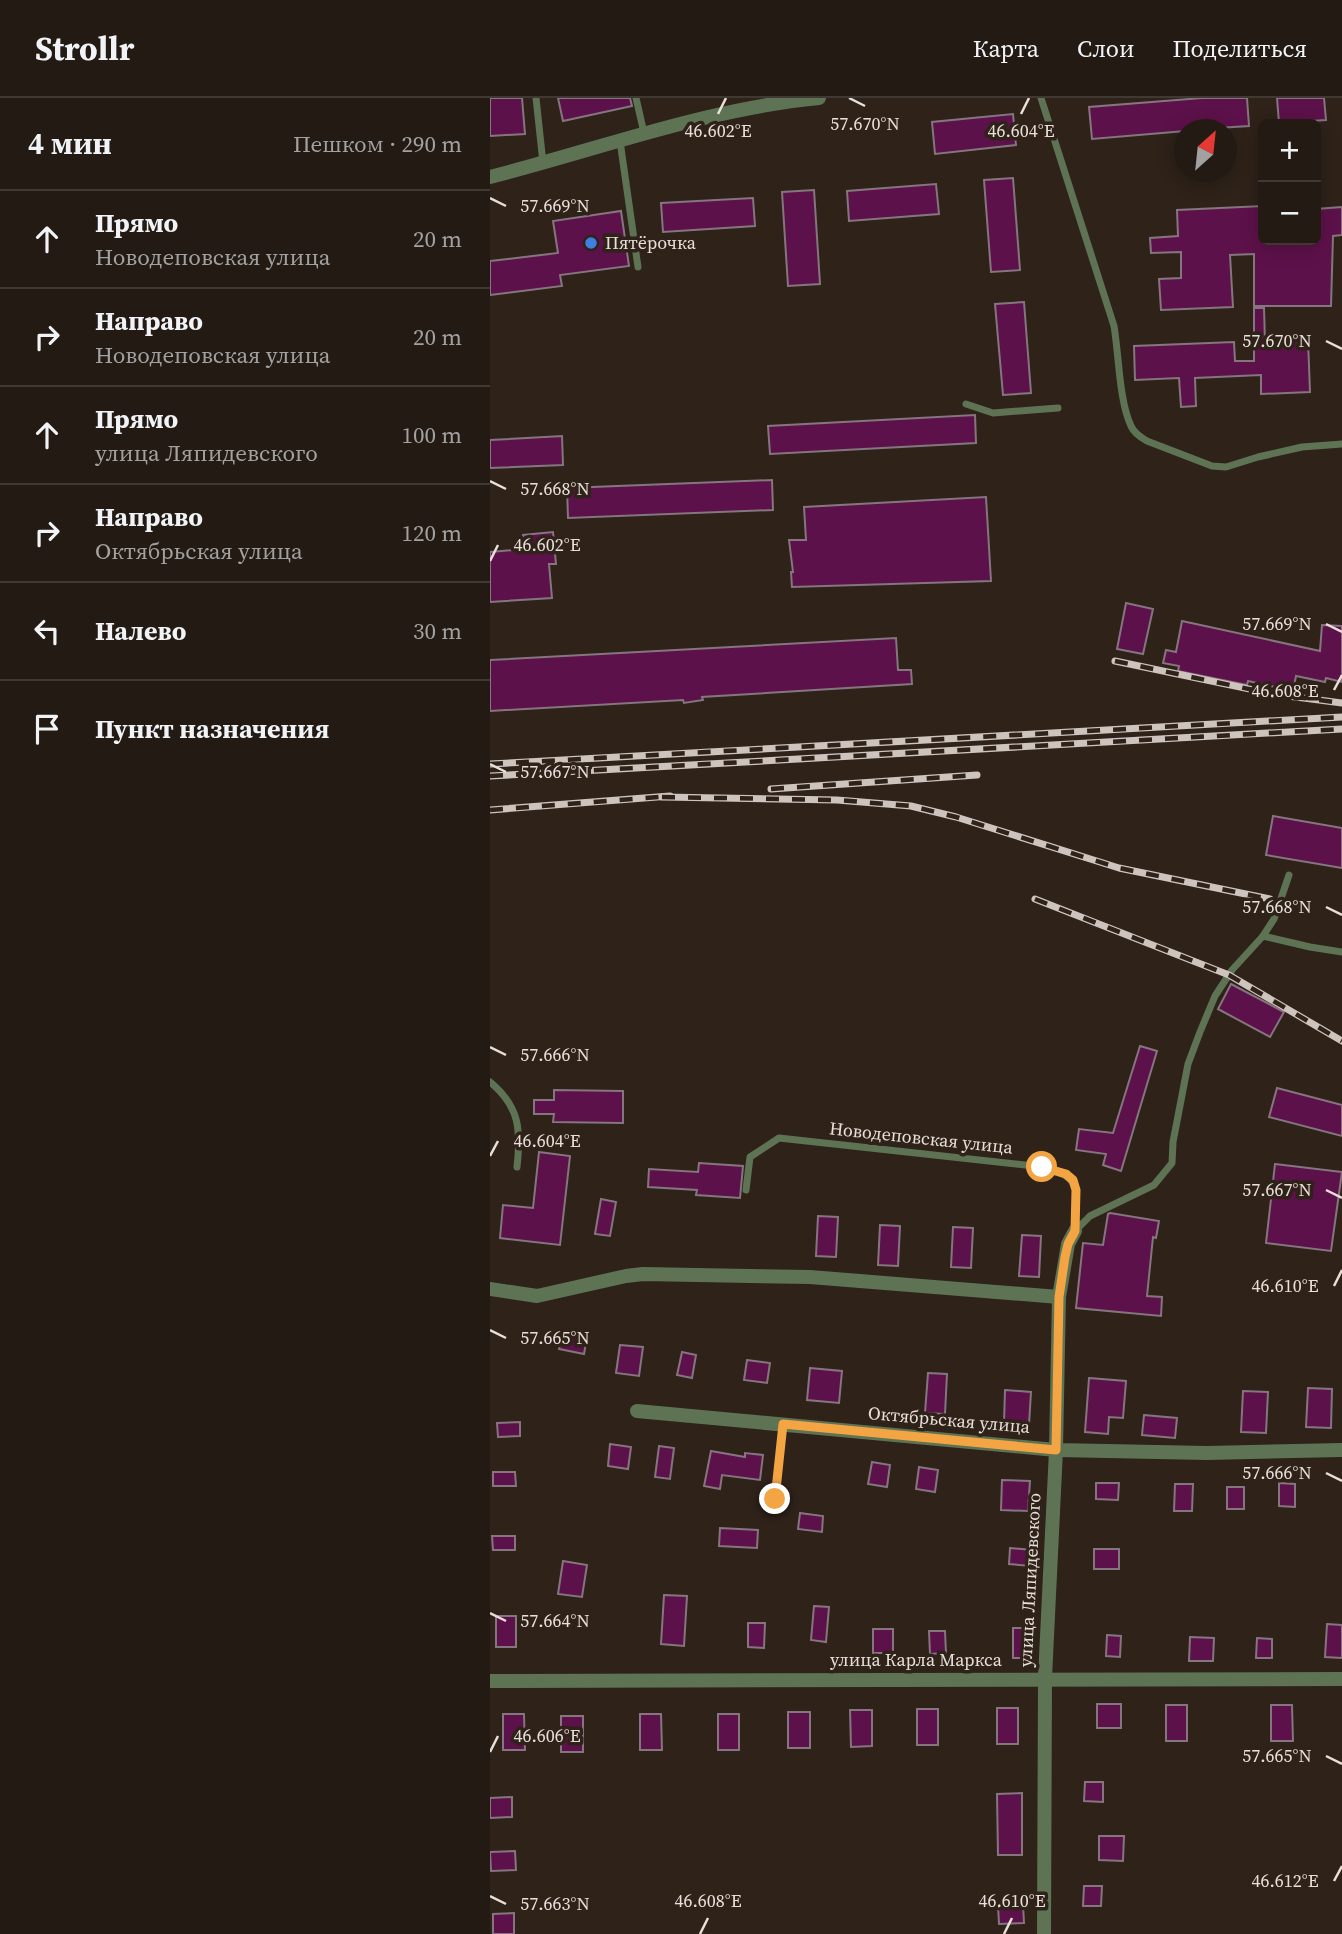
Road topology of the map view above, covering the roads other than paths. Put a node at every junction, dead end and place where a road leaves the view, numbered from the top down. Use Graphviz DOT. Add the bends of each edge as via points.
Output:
graph roads {
  1 [pos="536,98"];
  2 [pos="636,98"];
  3 [pos="819,98"];
  4 [pos="1041,98"];
  5 [pos="644,133"];
  6 [pos="620,140"];
  7 [pos="543,164"];
  8 [pos="490,177"];
  9 [pos="638,267"];
  10 [pos="966,404"];
  11 [pos="1058,408"];
  12 [pos="1342,444"];
  13 [pos="1289,875"];
  14 [pos="1263,936"];
  15 [pos="1342,951"];
  16 [pos="490,1082"];
  17 [pos="517,1167"];
  18 [pos="746,1191"];
  19 [pos="1075,1231"];
  20 [pos="490,1289"];
  21 [pos="1059,1297"];
  22 [pos="637,1410"];
  23 [pos="783,1424"];
  24 [pos="1056,1450"];
  25 [pos="1342,1450"];
  26 [pos="775,1499"];
  27 [pos="1045,1678"];
  28 [pos="1342,1679"];
  29 [pos="490,1681"];
  30 [pos="1044,1934"];
  1 -- 7 [label="lane"];
  2 -- 5 [label="lane"];
  3 -- 5 [label="street" via="708,115"];
  4 -- 12 [label="lane" via="1114,326 1122,393 1137,435 1212,466 1226,467 1302,447"];
  5 -- 6 [label="street"];
  6 -- 7 [label="street"];
  6 -- 9 [label="lane"];
  7 -- 8 [label="street"];
  10 -- 11 [label="lane" via="993,413"];
  13 -- 14 [label="lane"];
  14 -- 15 [label="lane"];
  14 -- 19 [label="lane" via="1232,970 1200,1032 1188,1064 1172,1163 1154,1185 1090,1216"];
  16 -- 17 [label="lane" via="514,1109"];
  18 -- 19 [label="lane, Новодеповская улица" via="750,1157 779,1138 1042,1167 1073,1180"];
  19 -- 21 [label="street, улица Ляпидевского" via="1068,1244"];
  20 -- 21 [label="street" via="537,1296 626,1276 657,1274 810,1277"];
  21 -- 24 [label="street, улица Ляпидевского"];
  22 -- 23 [label="street, Октябрьская улица"];
  23 -- 24 [label="street, Октябрьская улица"];
  23 -- 26 [label="lane"];
  24 -- 25 [label="street, Октябрьская улица"];
  24 -- 27 [label="street, улица Ляпидевского"];
  27 -- 28 [label="street, улица Карла Маркса"];
  27 -- 29 [label="street, улица Карла Маркса"];
  27 -- 30 [label="street, улица Ляпидевского"];
}
